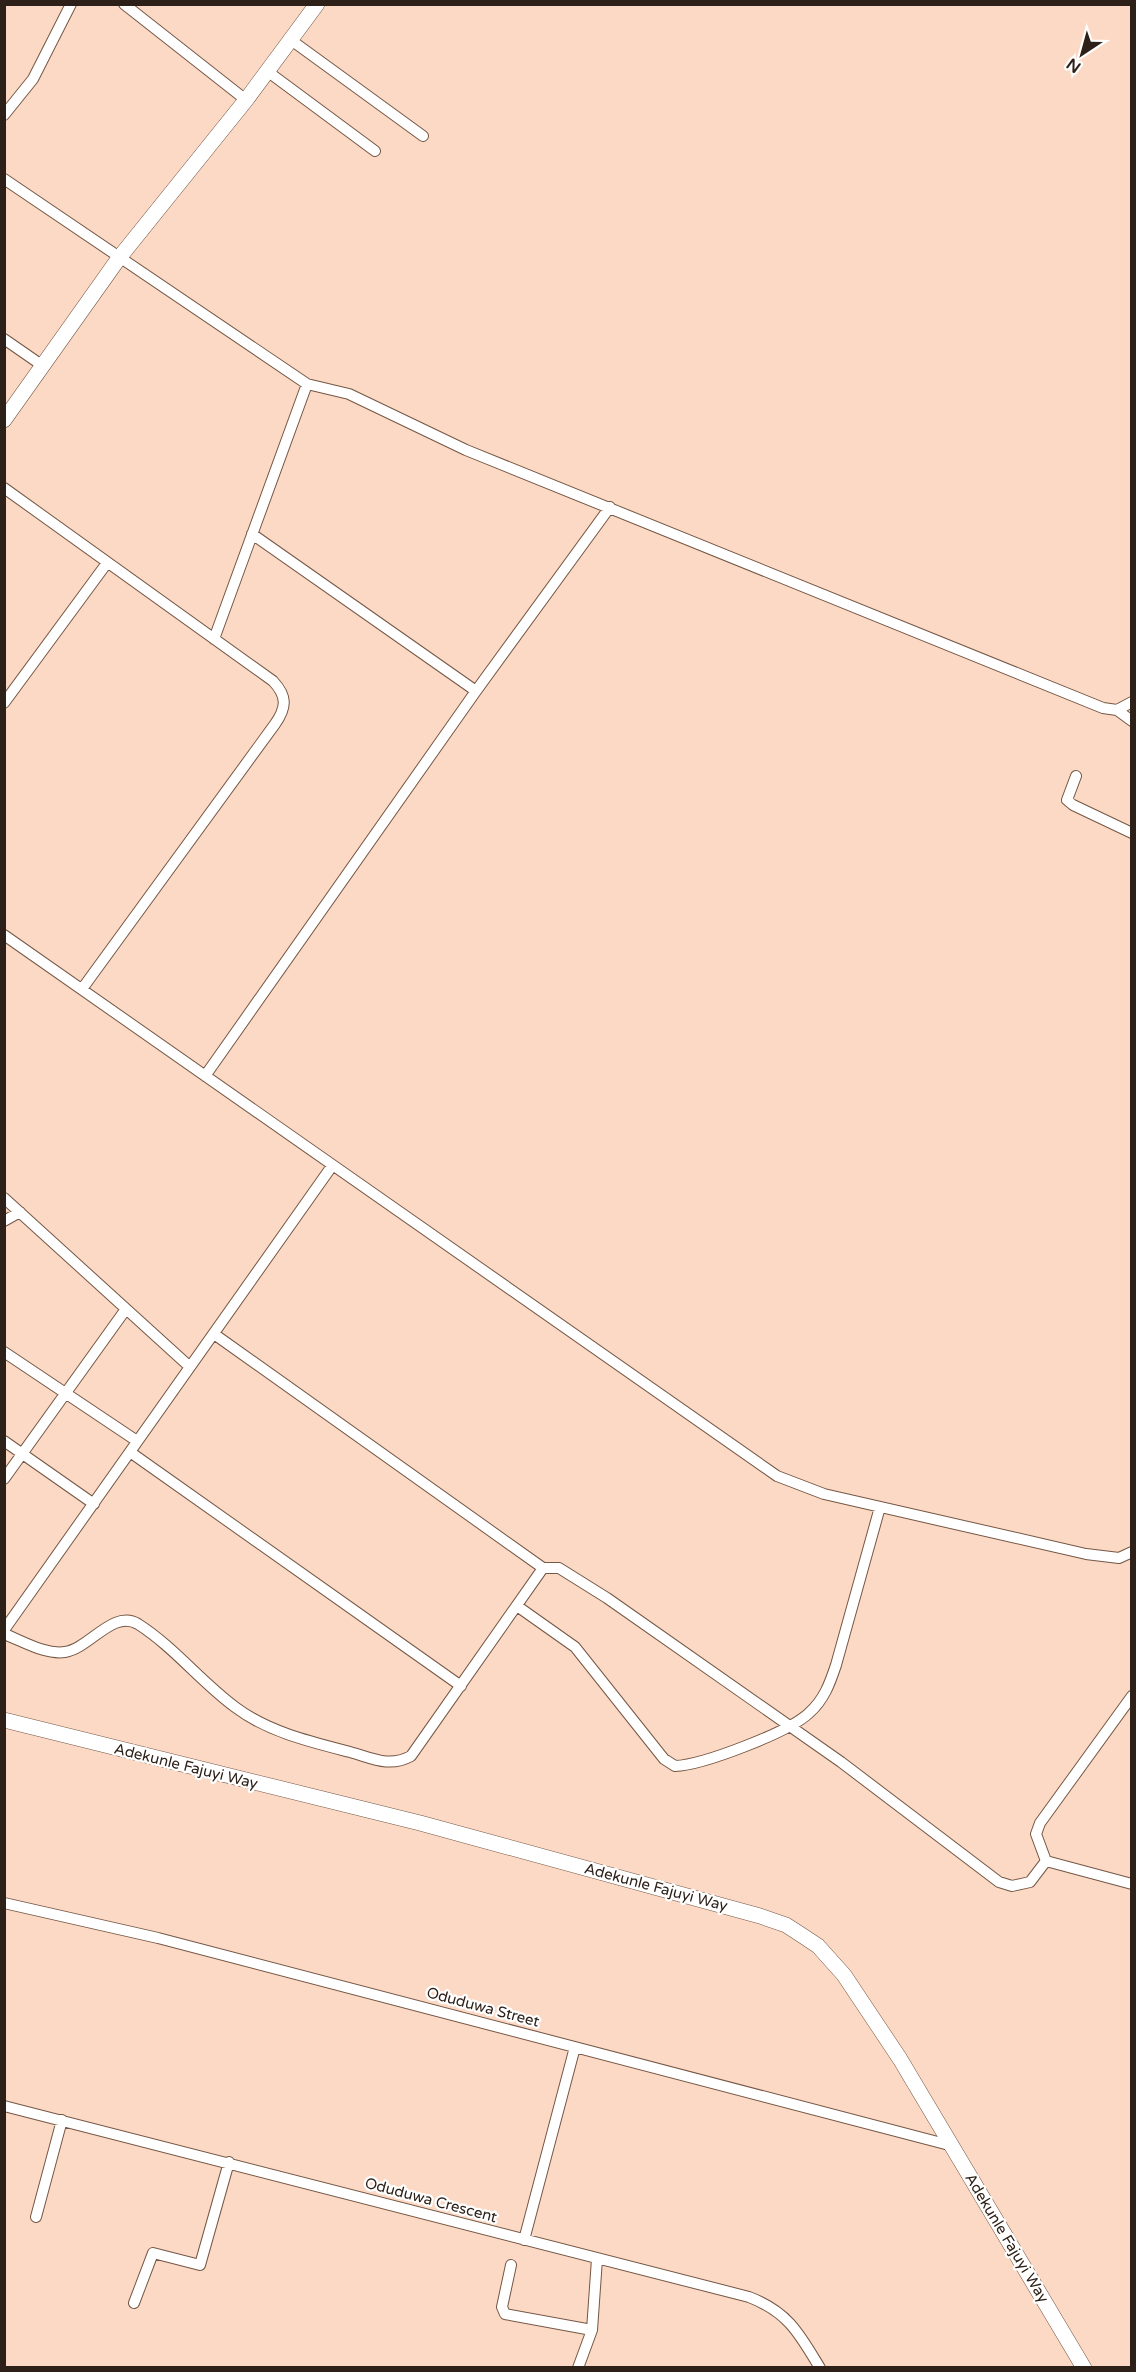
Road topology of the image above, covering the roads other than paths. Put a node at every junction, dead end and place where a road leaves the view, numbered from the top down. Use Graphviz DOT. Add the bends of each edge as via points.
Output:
graph roads {
  1 [pos="71,4"];
  2 [pos="124,4"];
  3 [pos="317,4"];
  4 [pos="291,40"];
  5 [pos="267,71"];
  6 [pos="246,100"];
  7 [pos="4,115"];
  8 [pos="423,136"];
  9 [pos="375,152"];
  10 [pos="4,179"];
  11 [pos="119,258"];
  12 [pos="4,339"];
  13 [pos="43,366"];
  14 [pos="307,384"];
  15 [pos="4,420"];
  16 [pos="4,488"];
  17 [pos="610,507"];
  18 [pos="252,534"];
  19 [pos="107,563"];
  20 [pos="214,639"];
  21 [pos="476,691"];
  22 [pos="1131,702"];
  23 [pos="4,703"];
  24 [pos="1118,710"];
  25 [pos="1131,720"];
  26 [pos="1076,776"];
  27 [pos="1131,832"];
  28 [pos="4,934"];
  29 [pos="82,989"];
  30 [pos="205,1076"];
  31 [pos="332,1166"];
  32 [pos="4,1198"];
  33 [pos="20,1212"];
  34 [pos="4,1221"];
  35 [pos="126,1309"];
  36 [pos="214,1334"];
  37 [pos="4,1352"];
  38 [pos="190,1367"];
  39 [pos="64,1393"];
  40 [pos="137,1441"];
  41 [pos="4,1442"];
  42 [pos="130,1452"];
  43 [pos="22,1454"];
  44 [pos="4,1479"];
  45 [pos="94,1504"];
  46 [pos="880,1507"];
  47 [pos="1131,1552"];
  48 [pos="1119,1558"];
  49 [pos="1131,1564"];
  50 [pos="543,1568"];
  51 [pos="518,1606"];
  52 [pos="4,1632"];
  53 [pos="461,1686"];
  54 [pos="1131,1696"];
  55 [pos="4,1720"];
  56 [pos="791,1727"];
  57 [pos="1046,1861"];
  58 [pos="1131,1884"];
  59 [pos="4,1903"];
  60 [pos="575,2047"];
  61 [pos="4,2106"];
  62 [pos="62,2120"];
  63 [pos="953,2146"];
  64 [pos="229,2162"];
  65 [pos="36,2217"];
  66 [pos="524,2240"];
  67 [pos="597,2259"];
  68 [pos="511,2265"];
  69 [pos="134,2303"];
  70 [pos="592,2330"];
  71 [pos="579,2367"];
  72 [pos="820,2367"];
  73 [pos="1084,2367"];
  1 -- 7 [label="street" via="33,79"];
  2 -- 6 [label="street"];
  3 -- 4 [label="street"];
  4 -- 5 [label="street"];
  4 -- 8 [label="street"];
  5 -- 6 [label="street"];
  5 -- 9 [label="street"];
  6 -- 11 [label="street"];
  10 -- 11 [label="street"];
  11 -- 13 [label="street"];
  11 -- 14 [label="street"];
  12 -- 13 [label="street"];
  13 -- 15 [label="street"];
  14 -- 17 [label="street" via="349,394 466,450"];
  14 -- 18 [label="street"];
  16 -- 19 [label="street"];
  17 -- 21 [label="street"];
  17 -- 24 [label="street" via="1103,708"];
  18 -- 20 [label="street"];
  18 -- 21 [label="street"];
  19 -- 20 [label="street"];
  19 -- 23 [label="street"];
  20 -- 29 [label="street" via="273,681 282,691 282,714"];
  21 -- 30 [label="street"];
  22 -- 24 [label="street"];
  24 -- 25 [label="street"];
  26 -- 27 [label="street" via="1067,800"];
  28 -- 29 [label="street"];
  29 -- 30 [label="street"];
  30 -- 31 [label="street"];
  31 -- 36 [label="street"];
  31 -- 46 [label="street" via="769,1471 824,1494"];
  32 -- 33 [label="street"];
  33 -- 34 [label="street"];
  33 -- 35 [label="street"];
  35 -- 38 [label="street"];
  35 -- 39 [label="street"];
  36 -- 38 [label="street"];
  36 -- 50 [label="street"];
  37 -- 39 [label="street"];
  38 -- 40 [label="street"];
  39 -- 40 [label="street"];
  39 -- 43 [label="street"];
  40 -- 42 [label="street"];
  41 -- 43 [label="street"];
  42 -- 45 [label="street"];
  42 -- 53 [label="street"];
  43 -- 44 [label="street"];
  43 -- 45 [label="street"];
  45 -- 52 [label="street"];
  46 -- 48 [label="street"];
  46 -- 56 [label="street" via="829,1686 810,1713"];
  47 -- 48 [label="street"];
  48 -- 49 [label="street"];
  50 -- 51 [label="street"];
  50 -- 56 [label="street" via="559,1568 571,1574"];
  51 -- 53 [label="street"];
  51 -- 56 [label="street" via="575,1647 648,1740 675,1766 698,1762"];
  52 -- 53 [label="street" via="55,1652 67,1652 118,1621 130,1620 184,1660 235,1708 261,1723 285,1734 386,1762 399,1763 411,1756"];
  54 -- 57 [label="street" via="1040,1823 1036,1834"];
  55 -- 63 [label="street, Adekunle Fajuyi Way" via="420,1823 786,1925 818,1946 844,1976"];
  56 -- 57 [label="street" via="999,1882 1012,1886 1030,1882"];
  57 -- 58 [label="street"];
  59 -- 60 [label="street, Oduduwa Street" via="158,1938"];
  60 -- 63 [label="street, Oduduwa Street"];
  60 -- 66 [label="street"];
  61 -- 62 [label="street, Oduduwa Crescent"];
  62 -- 64 [label="street, Oduduwa Crescent"];
  62 -- 65 [label="street"];
  63 -- 73 [label="street, Adekunle Fajuyi Way"];
  64 -- 66 [label="street, Oduduwa Crescent"];
  64 -- 69 [label="street" via="200,2265 153,2253"];
  66 -- 67 [label="street, Oduduwa Crescent"];
  67 -- 70 [label="street"];
  67 -- 72 [label="street, Oduduwa Crescent" via="767,2304 783,2314 799,2332"];
  68 -- 70 [label="street" via="502,2307 505,2314"];
  70 -- 71 [label="street"];
}
